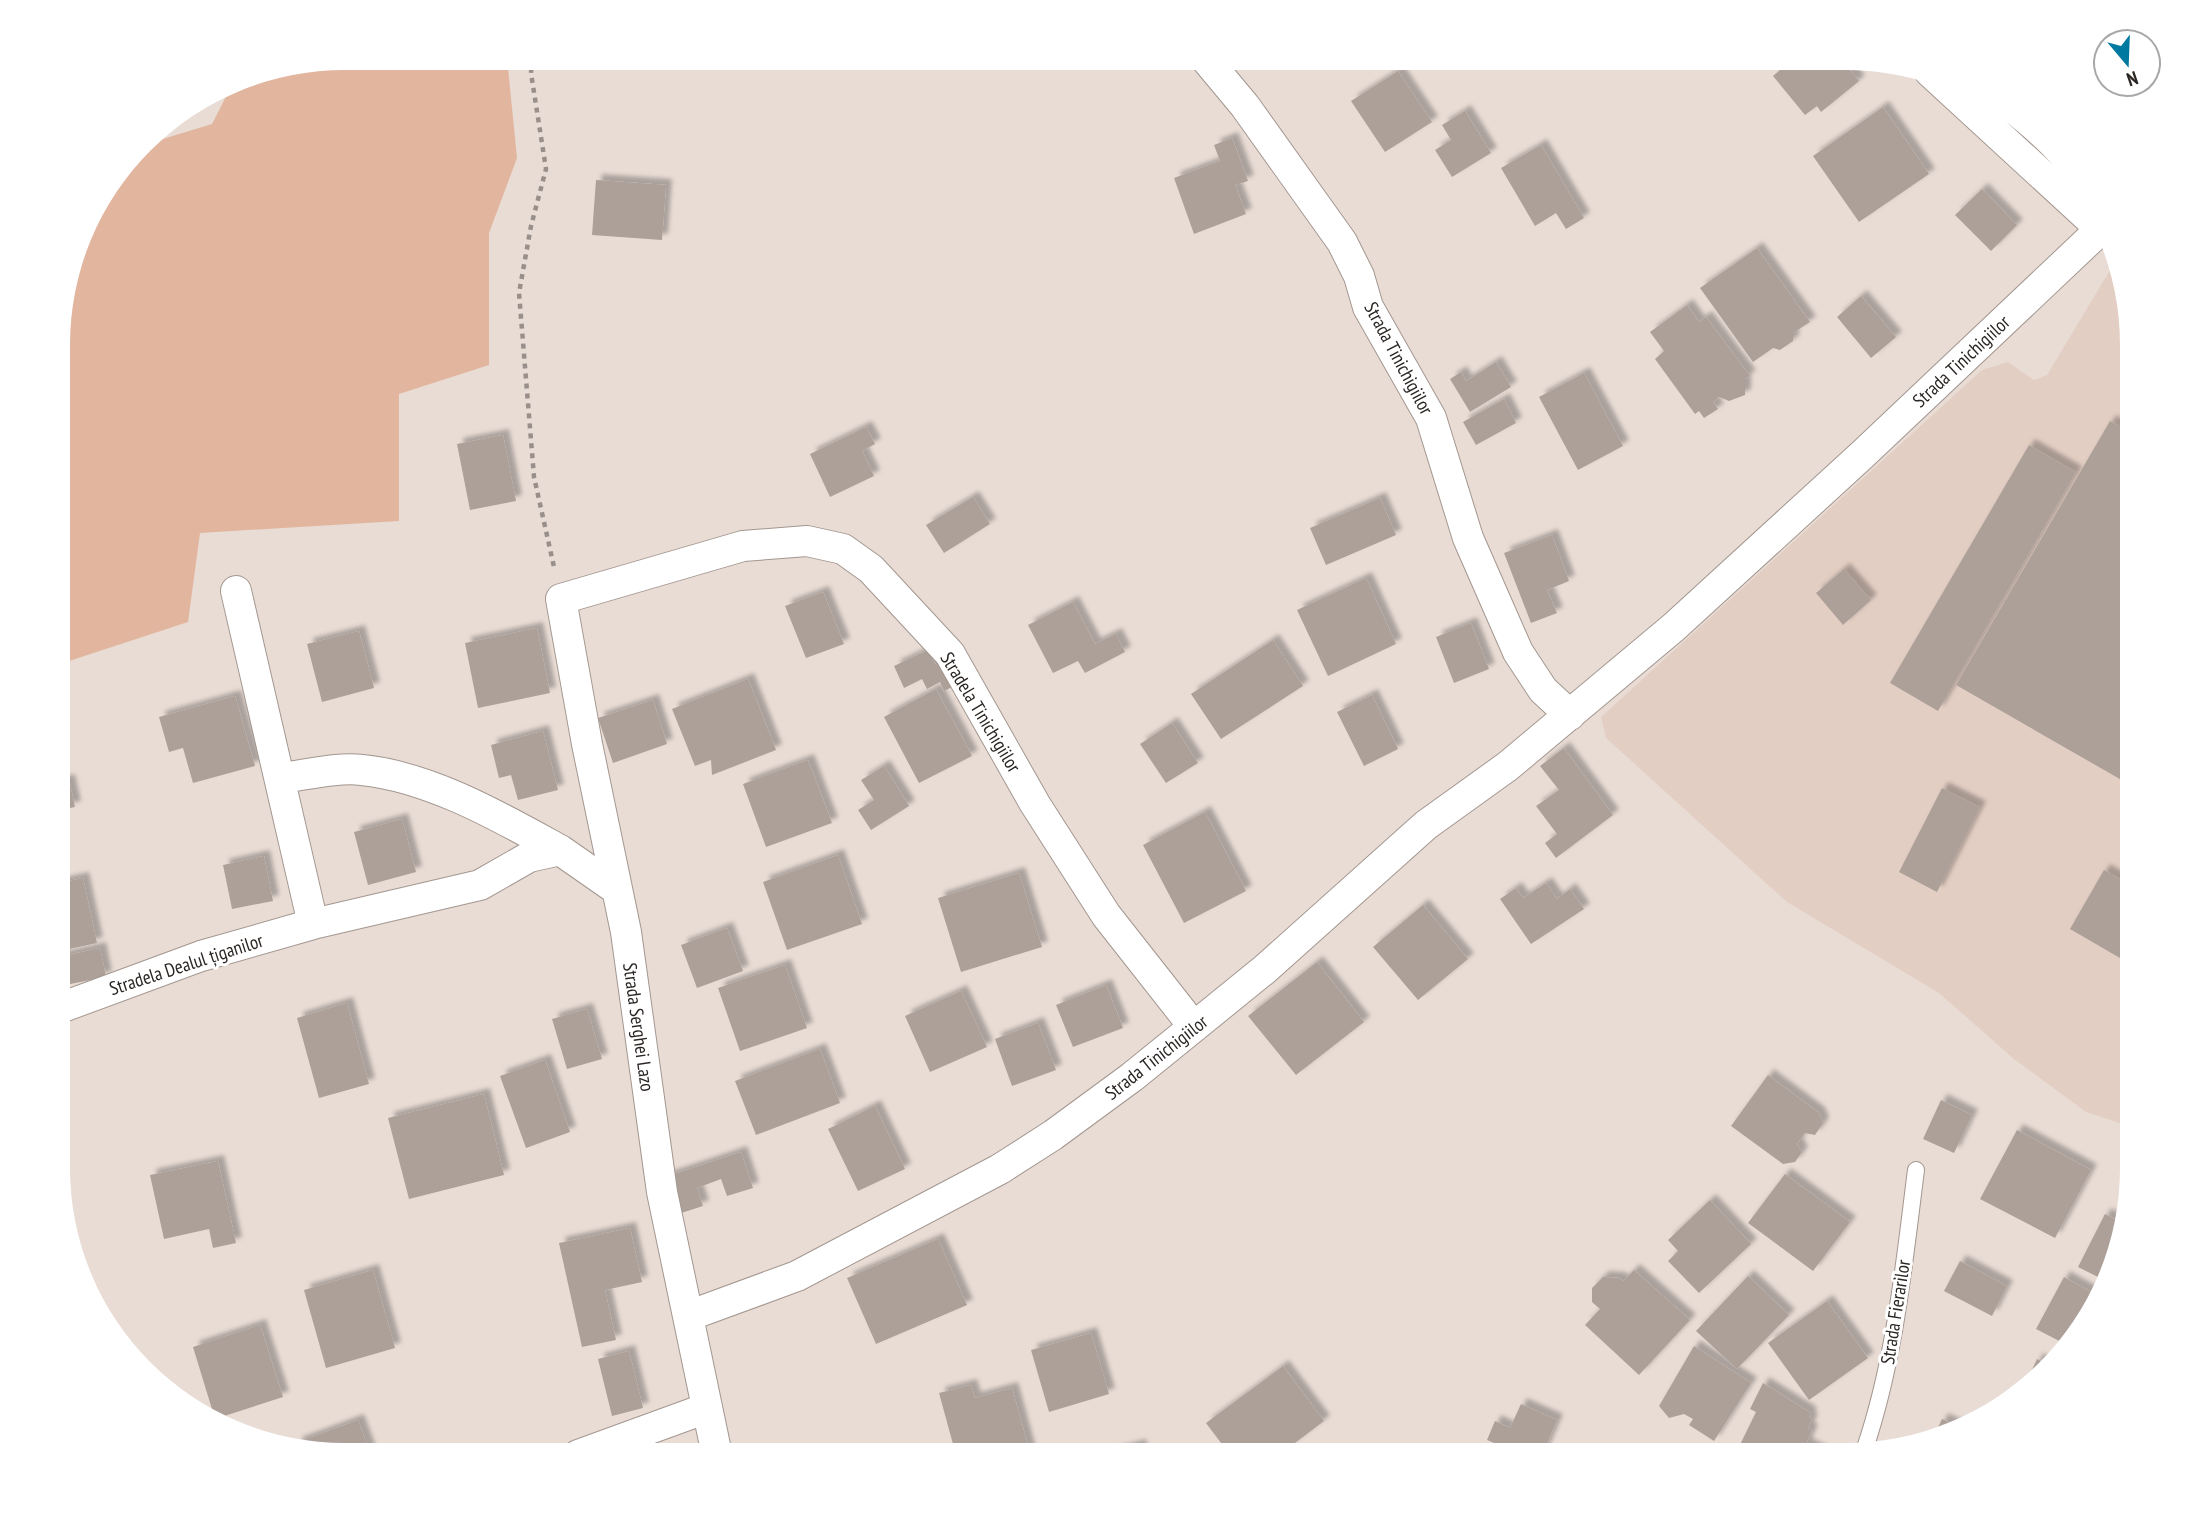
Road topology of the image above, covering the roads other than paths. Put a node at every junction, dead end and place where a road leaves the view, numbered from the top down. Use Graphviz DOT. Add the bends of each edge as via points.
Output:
graph roads {
  1 [pos="1215,70"];
  2 [pos="1965,97"];
  3 [pos="2025,140"];
  4 [pos="2084,209"];
  5 [pos="2097,235"];
  6 [pos="236,591"];
  7 [pos="561,599"];
  8 [pos="1570,715"];
  9 [pos="281,778"];
  10 [pos="560,850"];
  11 [pos="616,889"];
  12 [pos="313,924"];
  13 [pos="70,1004"];
  14 [pos="1194,1027"];
  15 [pos="1916,1170"];
  16 [pos="688,1316"];
  17 [pos="707,1408"];
  18 [pos="1867,1442"];
  19 [pos="611,1443"];
  20 [pos="714,1443"];
  1 -- 8 [label="street, Strada Tinichigiilor" via="1342,242 1368,307 1432,418 1468,538 1518,652 1543,690"];
  2 -- 3 [label="street"];
  3 -- 4 [label="street"];
  5 -- 8 [label="street, Strada Tinichigiilor" via="1863,455"];
  6 -- 9 [label="street"];
  7 -- 11 [label="street, Strada Serghei Lazo"];
  7 -- 14 [label="street, Stradela Tinichigiilor" via="743,545 807,541 843,549 871,569 950,654 1105,915"];
  8 -- 14 [label="street, Strada Tinichigiilor" via="1426,825"];
  9 -- 10 [label="street" via="360,769 422,785 503,818"];
  9 -- 12 [label="street"];
  10 -- 11 [label="street"];
  10 -- 12 [label="street, Stradela Dealul țiganilor" via="529,857 480,885"];
  11 -- 16 [label="street, Strada Serghei Lazo" via="662,1192"];
  12 -- 13 [label="street, Stradela Dealul țiganilor" via="201,956"];
  14 -- 16 [label="street, Strada Tinichigiilor" via="1053,1135 1000,1169 797,1276"];
  15 -- 18 [label="lane, Strada Fierarilor" via="1896,1317 1878,1412"];
  16 -- 17 [label="street, Strada Serghei Lazo"];
  17 -- 19 [label="street"];
  17 -- 20 [label="street, Strada Serghei Lazo"];
}
